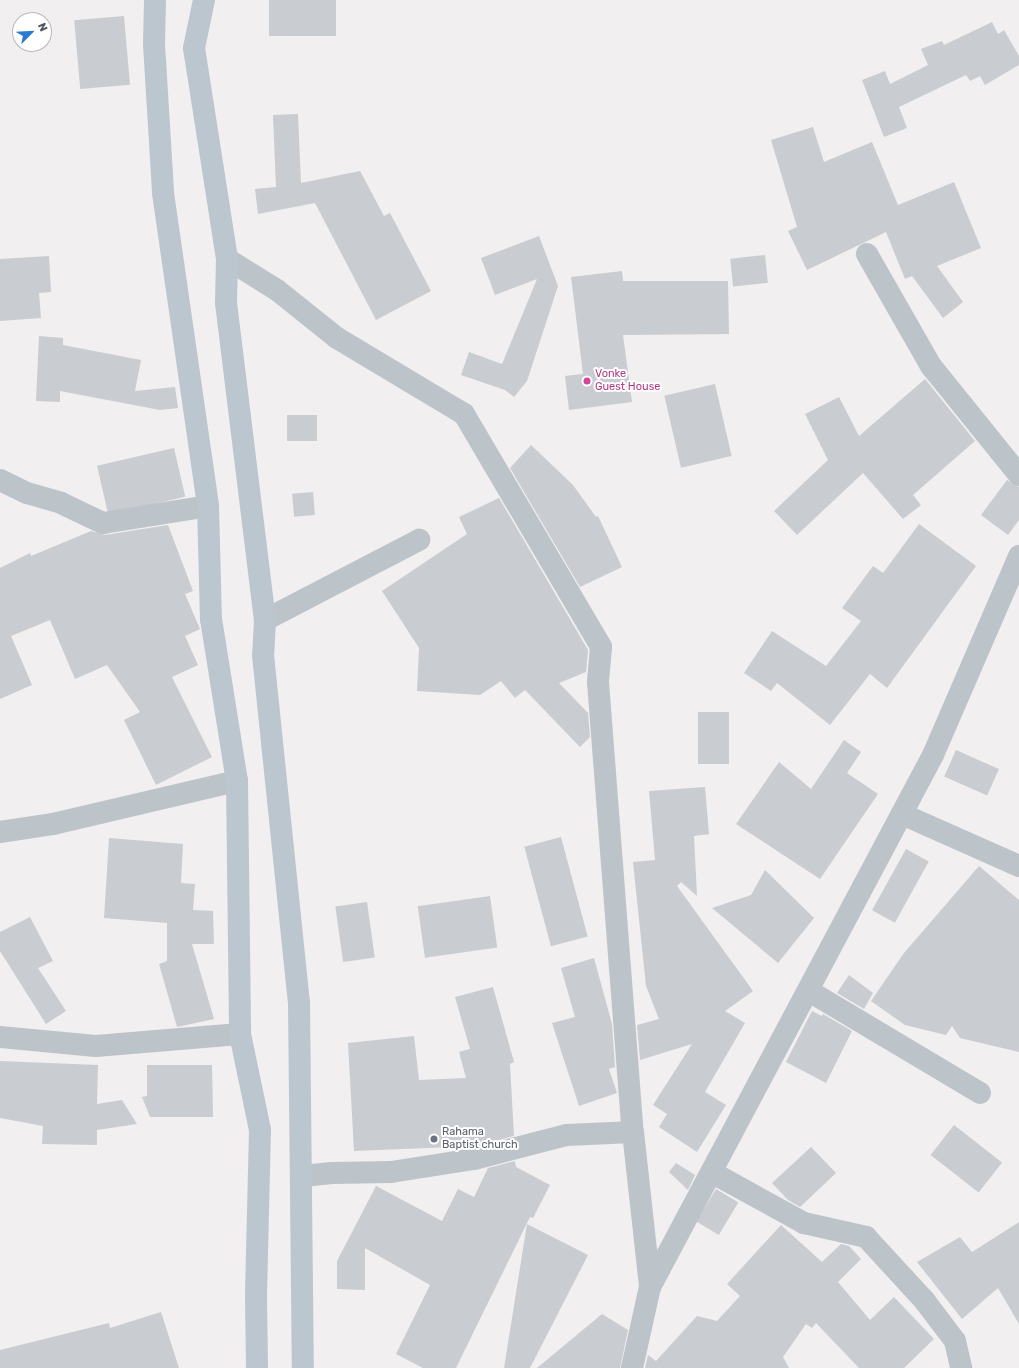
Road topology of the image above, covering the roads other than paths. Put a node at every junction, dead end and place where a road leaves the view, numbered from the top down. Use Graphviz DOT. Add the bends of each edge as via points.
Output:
graph roads {
  1 [pos="155,0"];
  2 [pos="204,0"];
  3 [pos="867,254"];
  4 [pos="228,259"];
  5 [pos="1019,475"];
  6 [pos="0,480"];
  7 [pos="208,506"];
  8 [pos="419,540"];
  9 [pos="1019,556"];
  10 [pos="265,620"];
  11 [pos="237,781"];
  12 [pos="902,814"];
  13 [pos="0,832"];
  14 [pos="1019,866"];
  15 [pos="809,991"];
  16 [pos="240,1034"];
  17 [pos="0,1038"];
  18 [pos="980,1093"];
  19 [pos="633,1132"];
  20 [pos="713,1173"];
  21 [pos="303,1176"];
  22 [pos="650,1287"];
  23 [pos="257,1368"];
  24 [pos="302,1368"];
  25 [pos="632,1368"];
  26 [pos="961,1368"];
  1 -- 7 [label="main road" via="154,44 163,193"];
  2 -- 4 [label="main road" via="194,48"];
  3 -- 5 [label="street" via="932,366"];
  4 -- 10 [label="main road" via="226,302"];
  4 -- 19 [label="street" via="277,290 337,338 464,414 601,646 598,682"];
  6 -- 7 [label="street" via="27,494 62,503 103,523"];
  7 -- 11 [label="main road" via="211,619"];
  8 -- 10 [label="street"];
  9 -- 12 [label="street" via="933,755"];
  10 -- 21 [label="main road" via="262,655 299,1002"];
  11 -- 13 [label="street" via="53,824"];
  11 -- 16 [label="main road"];
  12 -- 14 [label="street"];
  12 -- 15 [label="street"];
  15 -- 18 [label="street"];
  15 -- 20 [label="street"];
  16 -- 17 [label="street" via="96,1046"];
  16 -- 23 [label="main road" via="260,1130"];
  19 -- 21 [label="street" via="567,1135 474,1160 391,1172"];
  19 -- 22 [label="street"];
  20 -- 22 [label="street"];
  20 -- 26 [label="street" via="804,1223 866,1237 924,1300 955,1341"];
  21 -- 24 [label="main road"];
  22 -- 25 [label="street"];
}
